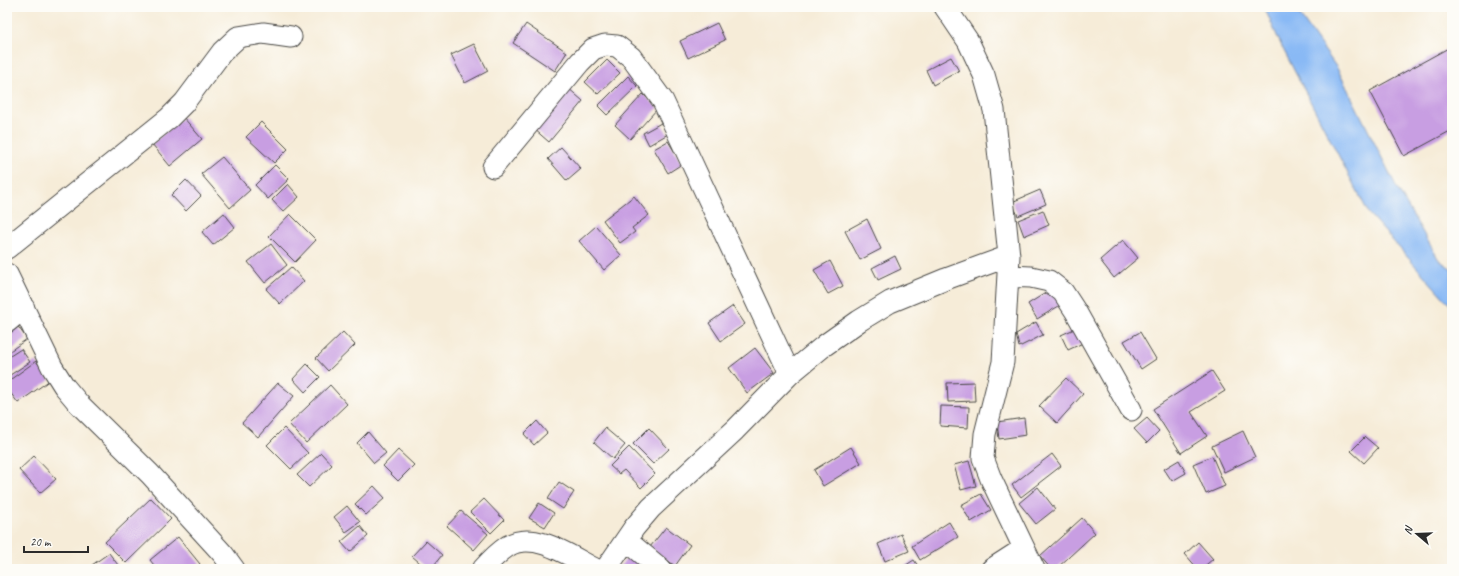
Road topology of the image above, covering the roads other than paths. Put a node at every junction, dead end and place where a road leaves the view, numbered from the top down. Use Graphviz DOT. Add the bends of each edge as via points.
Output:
graph roads {
  1 [pos="945,7"];
  2 [pos="291,37"];
  3 [pos="493,166"];
  4 [pos="7,248"];
  5 [pos="1008,266"];
  6 [pos="7,274"];
  7 [pos="24,308"];
  8 [pos="7,322"];
  9 [pos="790,374"];
  10 [pos="1131,410"];
  11 [pos="626,540"];
  12 [pos="1023,549"];
  13 [pos="234,569"];
  14 [pos="483,569"];
  15 [pos="595,569"];
  16 [pos="606,569"];
  17 [pos="661,569"];
  18 [pos="992,569"];
  19 [pos="1034,569"];
  1 -- 5 [label="street" via="968,41 984,75 994,110"];
  2 -- 4 [label="street" via="263,33 238,37 222,52 184,103 169,118"];
  3 -- 9 [label="street" via="593,49 605,45 617,46 631,57 663,101"];
  5 -- 9 [label="street" via="946,279 890,302 825,345"];
  5 -- 10 [label="street" via="1031,277 1049,281 1063,292"];
  5 -- 12 [label="street" via="1003,362 985,434 983,458"];
  6 -- 7 [label="street"];
  7 -- 8 [label="street"];
  7 -- 13 [label="street" via="52,367 64,386 150,474"];
  9 -- 11 [label="street" via="652,508"];
  11 -- 16 [label="street"];
  11 -- 17 [label="street"];
  12 -- 18 [label="street"];
  12 -- 19 [label="street"];
  14 -- 15 [label="street" via="509,546 523,541 540,542"];
}
